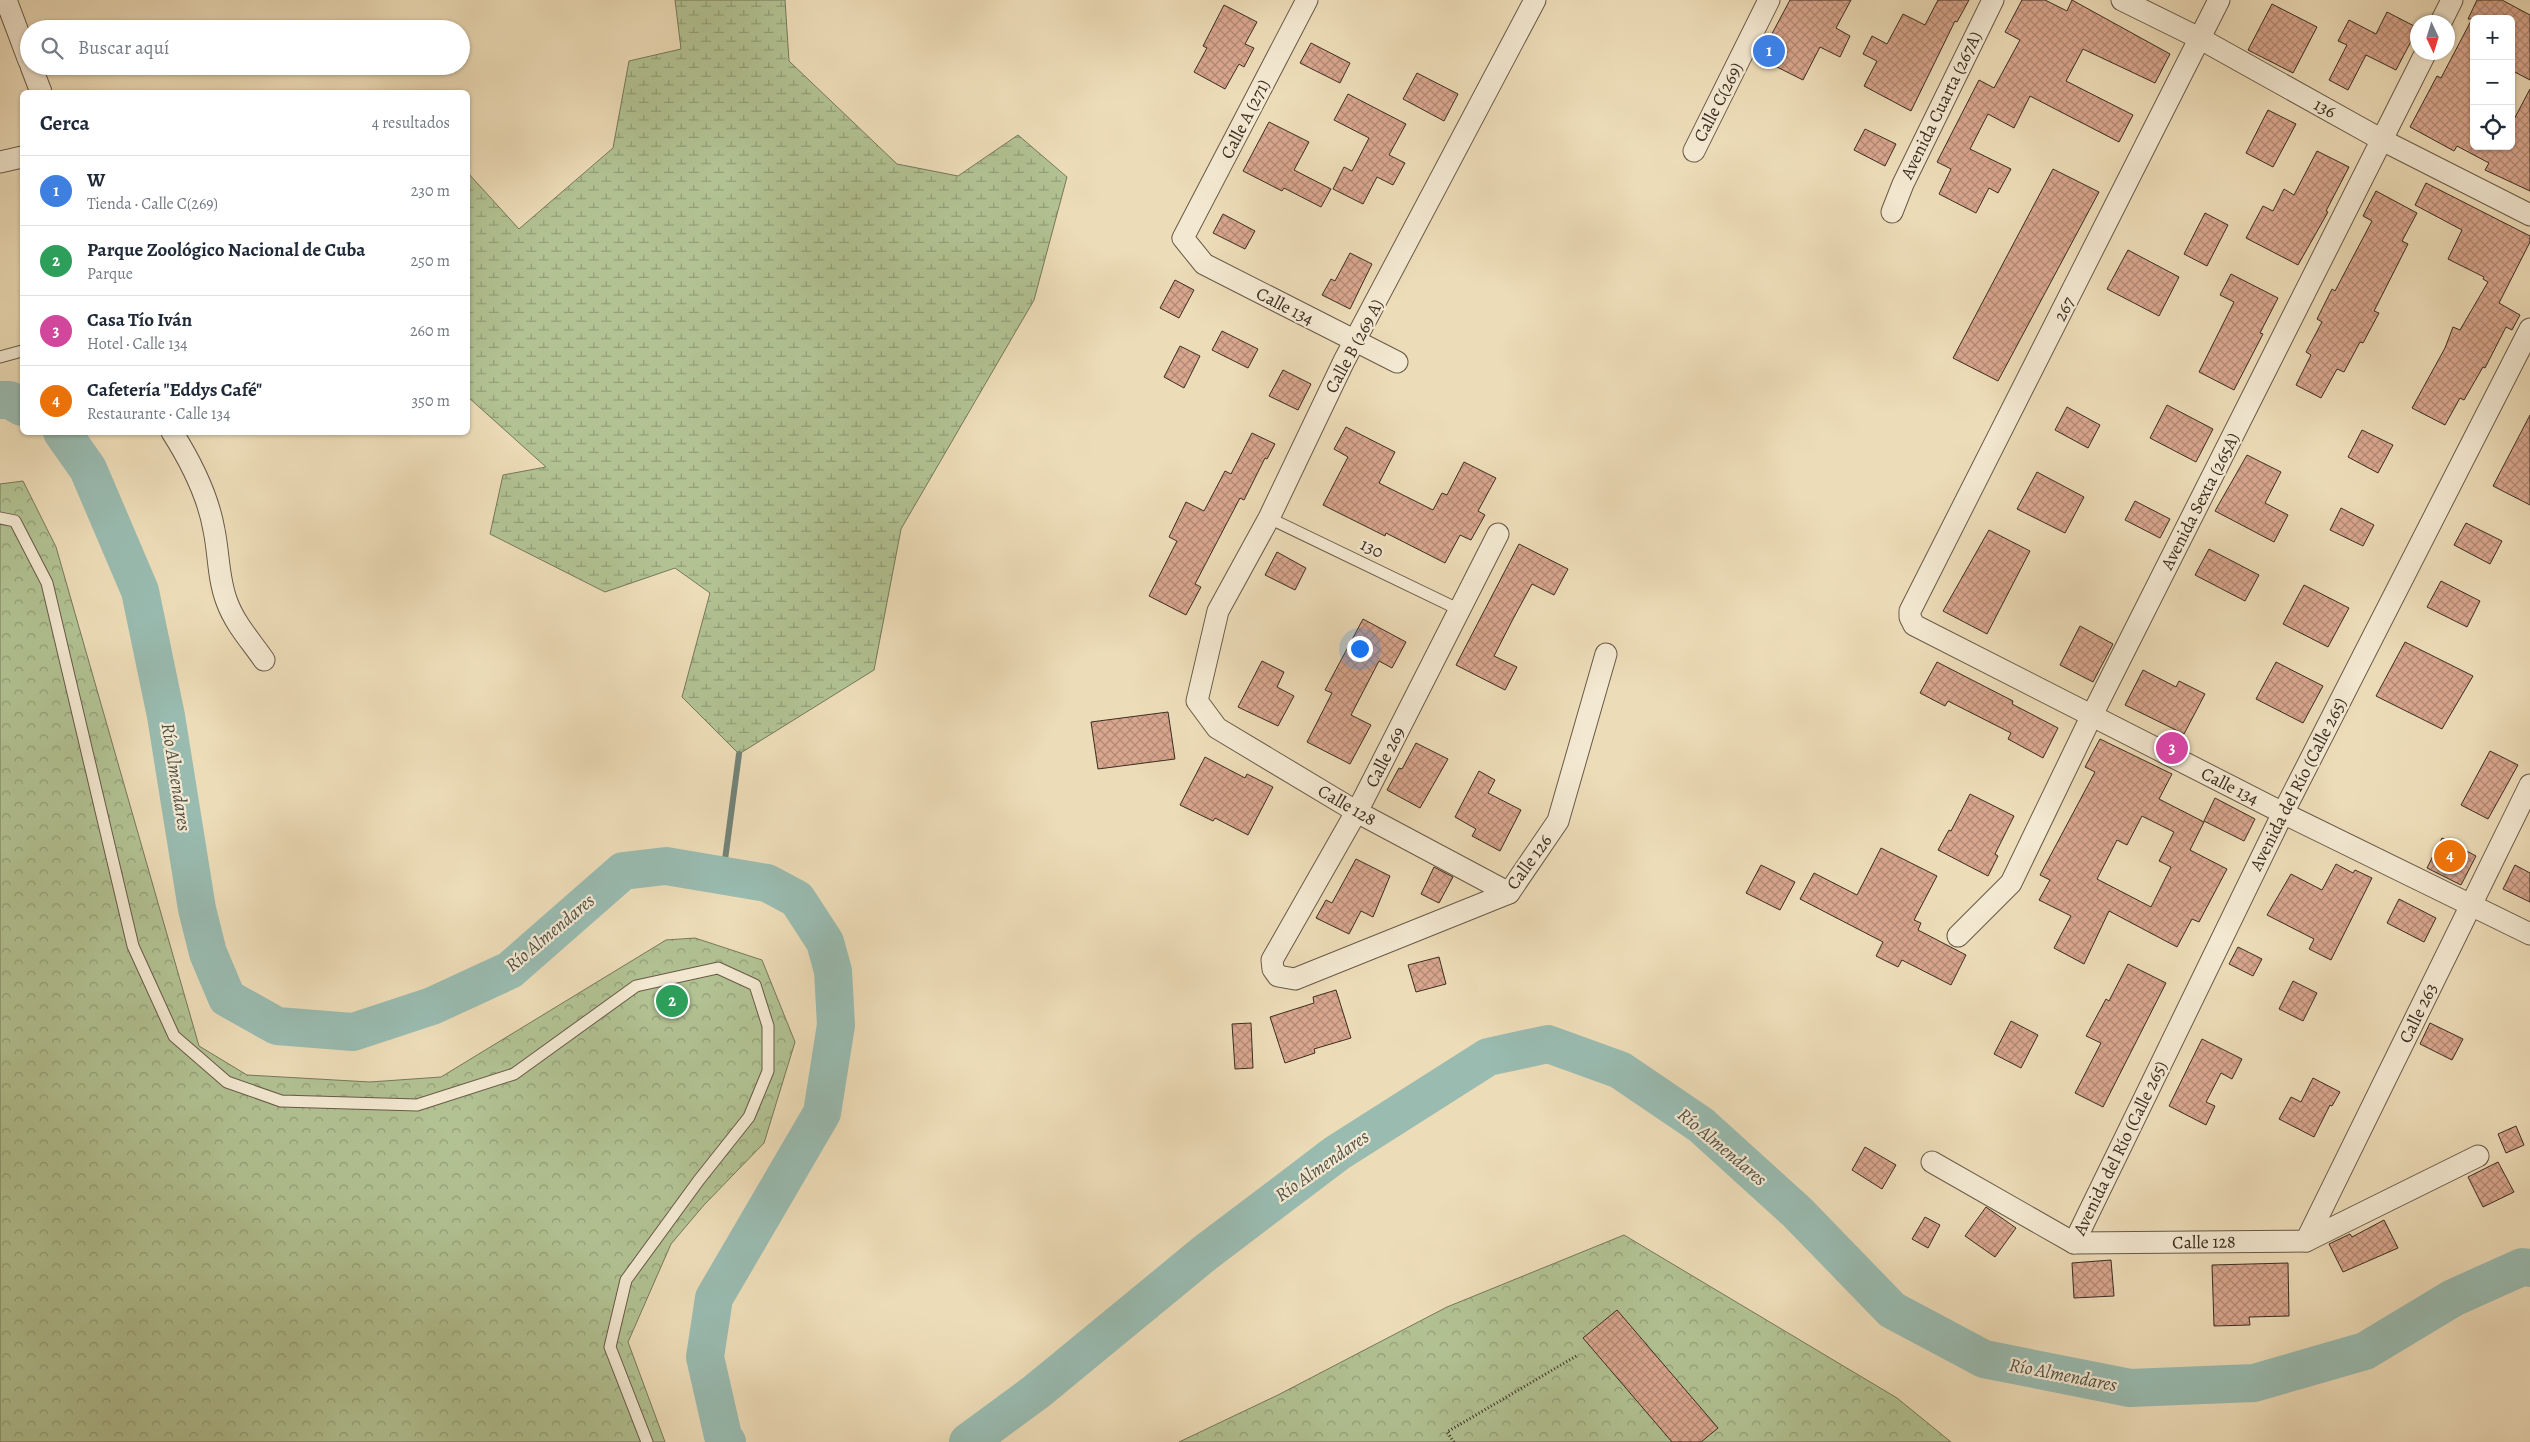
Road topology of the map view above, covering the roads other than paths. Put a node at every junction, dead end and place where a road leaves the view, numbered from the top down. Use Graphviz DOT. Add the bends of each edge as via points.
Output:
graph roads {
  1 [pos="6,0"];
  2 [pos="1307,0"];
  3 [pos="1535,0"];
  4 [pos="1769,0"];
  5 [pos="1993,0"];
  6 [pos="2122,0"];
  7 [pos="2218,0"];
  8 [pos="2452,0"];
  9 [pos="2444,15"];
  10 [pos="20,37"];
  11 [pos="2199,38"];
  12 [pos="2422,60"];
  13 [pos="34,75"];
  14 [pos="40,90"];
  15 [pos="2382,140"];
  16 [pos="1694,151"];
  17 [pos="20,157"];
  18 [pos="0,162"];
  19 [pos="1892,212"];
  20 [pos="2530,215"];
  21 [pos="1184,238"];
  22 [pos="2530,329"];
  23 [pos="1356,343"];
  24 [pos="20,352"];
  25 [pos="0,357"];
  26 [pos="1397,362"];
  27 [pos="174,435"];
  28 [pos="0,518"];
  29 [pos="1269,518"];
  30 [pos="1498,534"];
  31 [pos="1460,610"];
  32 [pos="1910,617"];
  33 [pos="1606,654"];
  34 [pos="264,660"];
  35 [pos="1197,701"];
  36 [pos="2092,715"];
  37 [pos="2530,785"];
  38 [pos="1357,812"];
  39 [pos="2283,813"];
  40 [pos="1509,893"];
  41 [pos="2471,905"];
  42 [pos="2530,934"];
  43 [pos="1958,936"];
  44 [pos="1278,976"];
  45 [pos="2478,1156"];
  46 [pos="1932,1162"];
  47 [pos="2306,1241"];
  48 [pos="2074,1243"];
  49 [pos="647,1442"];
  1 -- 10 [label="street"];
  2 -- 21 [label="street, Calle A (271)"];
  3 -- 23 [label="street, Calle B (269 A)"];
  4 -- 16 [label="street, Calle C(269)"];
  5 -- 19 [label="street, Avenida Cuarta (267A)"];
  6 -- 11 [label="street, 136"];
  7 -- 11 [label="street, 267"];
  8 -- 9 [label="street"];
  11 -- 15 [label="street, 136"];
  11 -- 32 [label="street, 267" via="1910,611"];
  12 -- 15 [label="street, Avenida Sexta (265A)"];
  13 -- 14 [label="street"];
  15 -- 20 [label="street, 136"];
  15 -- 36 [label="street, Avenida Sexta (265A)"];
  17 -- 18 [label="street"];
  21 -- 23 [label="street, Calle 134" via="1204,264"];
  22 -- 39 [label="street, Avenida del Río (Calle 265)"];
  23 -- 26 [label="street, Calle 134"];
  23 -- 29 [label="street, Calle B (269 A)" via="1344,361"];
  24 -- 25 [label="lane"];
  27 -- 34 [label="street" via="210,510 227,602 236,622"];
  28 -- 49 [label="lane" via="14,521 47,583 133,946 174,1036 227,1082 281,1101 416,1105 514,1074 636,986 718,968 755,985 768,1026 768,1071 750,1117 626,1280 610,1347"];
  29 -- 31 [label="lane, 130"];
  29 -- 35 [label="street, Calle B (269 A)" via="1218,611"];
  30 -- 31 [label="street, Calle 269"];
  31 -- 38 [label="street, Calle 269"];
  32 -- 36 [label="street, Calle 134" via="1914,625"];
  33 -- 40 [label="street, Calle 126" via="1558,821"];
  35 -- 38 [label="street, Calle 128" via="1217,728"];
  36 -- 39 [label="street, Calle 134"];
  36 -- 43 [label="street, Avenida Sexta (265A)" via="2011,883"];
  37 -- 41 [label="street, Calle 263"];
  38 -- 40 [label="street, Calle 128"];
  38 -- 44 [label="street, Calle 269" via="1272,960"];
  39 -- 41 [label="street, Calle 134"];
  39 -- 48 [label="street, Avenida del Río (Calle 265)"];
  40 -- 44 [label="street, Calle 126" via="1295,979"];
  41 -- 42 [label="street, Calle 134"];
  41 -- 47 [label="street, Calle 263"];
  45 -- 47 [label="street, Calle 128"];
  46 -- 48 [label="street"];
  47 -- 48 [label="street, Calle 128"];
}
